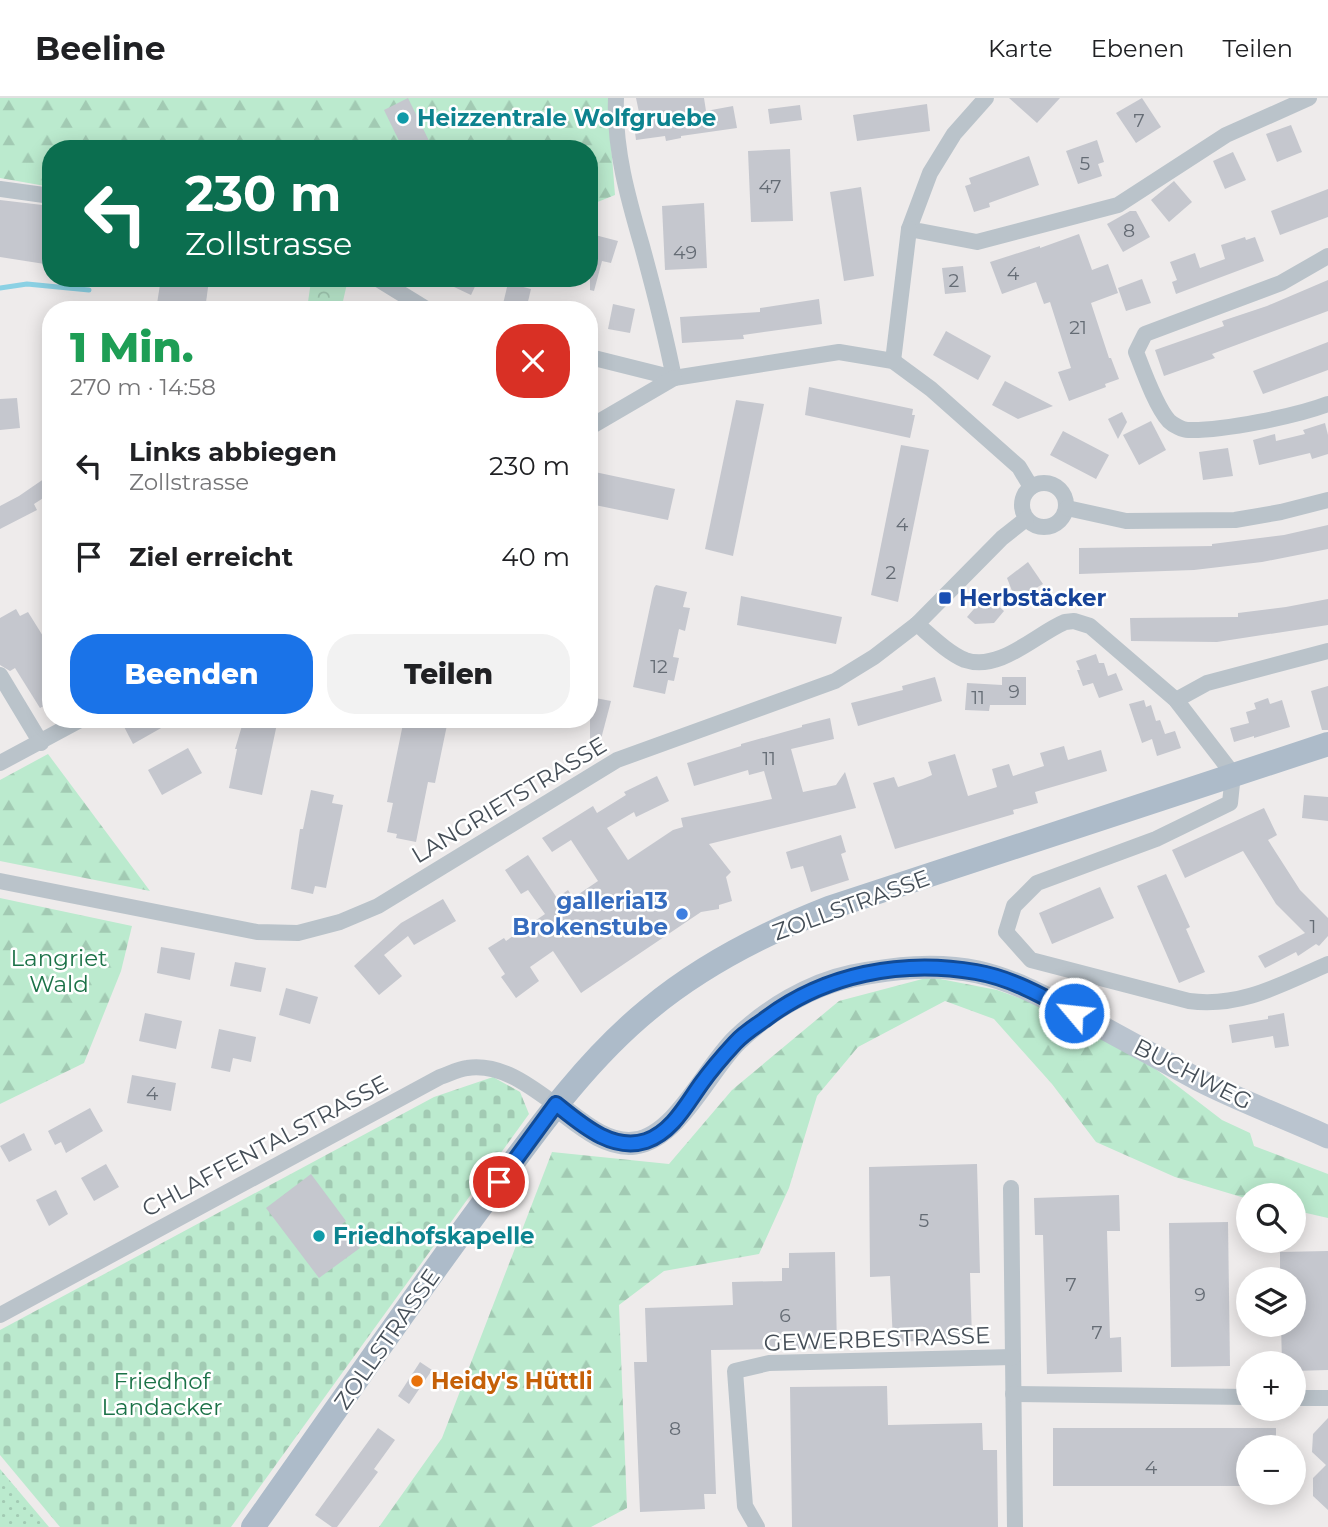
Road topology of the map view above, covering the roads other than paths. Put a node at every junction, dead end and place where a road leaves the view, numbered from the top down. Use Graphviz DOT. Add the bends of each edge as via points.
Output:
graph roads {
  1 [pos="616,98"];
  2 [pos="986,98"];
  3 [pos="1308,98"];
  4 [pos="0,189"];
  5 [pos="42,195"];
  6 [pos="909,229"];
  7 [pos="1328,256"];
  8 [pos="391,287"];
  9 [pos="413,301"];
  10 [pos="598,359"];
  11 [pos="893,361"];
  12 [pos="674,378"];
  13 [pos="1328,404"];
  14 [pos="598,422"];
  15 [pos="1031,486"];
  16 [pos="1328,500"];
  17 [pos="1066,508"];
  18 [pos="1026,519"];
  19 [pos="917,624"];
  20 [pos="1328,650"];
  21 [pos="0,675"];
  22 [pos="1176,700"];
  23 [pos="67,728"];
  24 [pos="41,743"];
  25 [pos="1328,744"];
  26 [pos="0,763"];
  27 [pos="1233,774"];
  28 [pos="0,881"];
  29 [pos="1328,964"];
  30 [pos="556,1104"];
  31 [pos="1328,1137"];
  32 [pos="1011,1188"];
  33 [pos="0,1315"];
  34 [pos="1013,1357"];
  35 [pos="1013,1394"];
  36 [pos="1236,1397"];
  37 [pos="1306,1398"];
  38 [pos="1328,1398"];
  39 [pos="253,1527"];
  40 [pos="757,1527"];
  41 [pos="1015,1527"];
  1 -- 12 [label="street" via="619,156"];
  2 -- 6 [label="street" via="954,134 930,173"];
  3 -- 6 [label="street" via="1226,135 1118,205 977,242"];
  4 -- 5 [label="street"];
  6 -- 11 [label="street"];
  7 -- 13 [label="street" via="1281,283 1146,334 1136,352 1169,422 1185,430 1235,425"];
  8 -- 9 [label="street"];
  10 -- 12 [label="street"];
  11 -- 12 [label="street" via="839,352"];
  11 -- 15 [label="street" via="931,388 1020,467"];
  12 -- 14 [label="street"];
  15 -- 17 [label="street" via="1045,482 1059,488"];
  15 -- 18 [label="street" via="1021,506"];
  16 -- 17 [label="street" via="1235,520 1126,520"];
  17 -- 18 [label="street" via="1053,526 1038,527"];
  18 -- 19 [label="street, LANGRIETSTRASSE"];
  19 -- 22 [label="street" via="965,660 979,662 1012,652 1055,626 1074,621 1090,626"];
  19 -- 28 [label="street, LANGRIETSTRASSE" via="835,681 617,760 378,906 333,924 298,933 257,932"];
  20 -- 22 [label="street" via="1208,683"];
  21 -- 24 [label="street"];
  22 -- 27 [label="street"];
  23 -- 24 [label="street"];
  24 -- 26 [label="street"];
  25 -- 27 [label="main road, ZOLLSTRASSE"];
  27 -- 29 [label="street" via="1230,803 1156,839 1037,883 1014,906 1006,932 1031,960 1207,1003 1259,993"];
  27 -- 30 [label="main road, ZOLLSTRASSE" via="794,922 689,978 599,1056"];
  30 -- 31 [label="street, BUCHWEG" via="606,1138 633,1143 647,1140 676,1119 737,1040 786,1002 835,980 890,969 937,967 1020,984 1233,1097"];
  30 -- 33 [label="street, CHLAFFENTALSTRASSE" via="501,1071 465,1068 440,1077"];
  30 -- 39 [label="main road, ZOLLSTRASSE"];
  32 -- 34 [label="street"];
  34 -- 35 [label="street"];
  34 -- 40 [label="street, GEWERBESTRASSE" via="769,1363 735,1371 745,1506"];
  35 -- 36 [label="street"];
  35 -- 41 [label="street"];
  37 -- 38 [label="street"];
}
